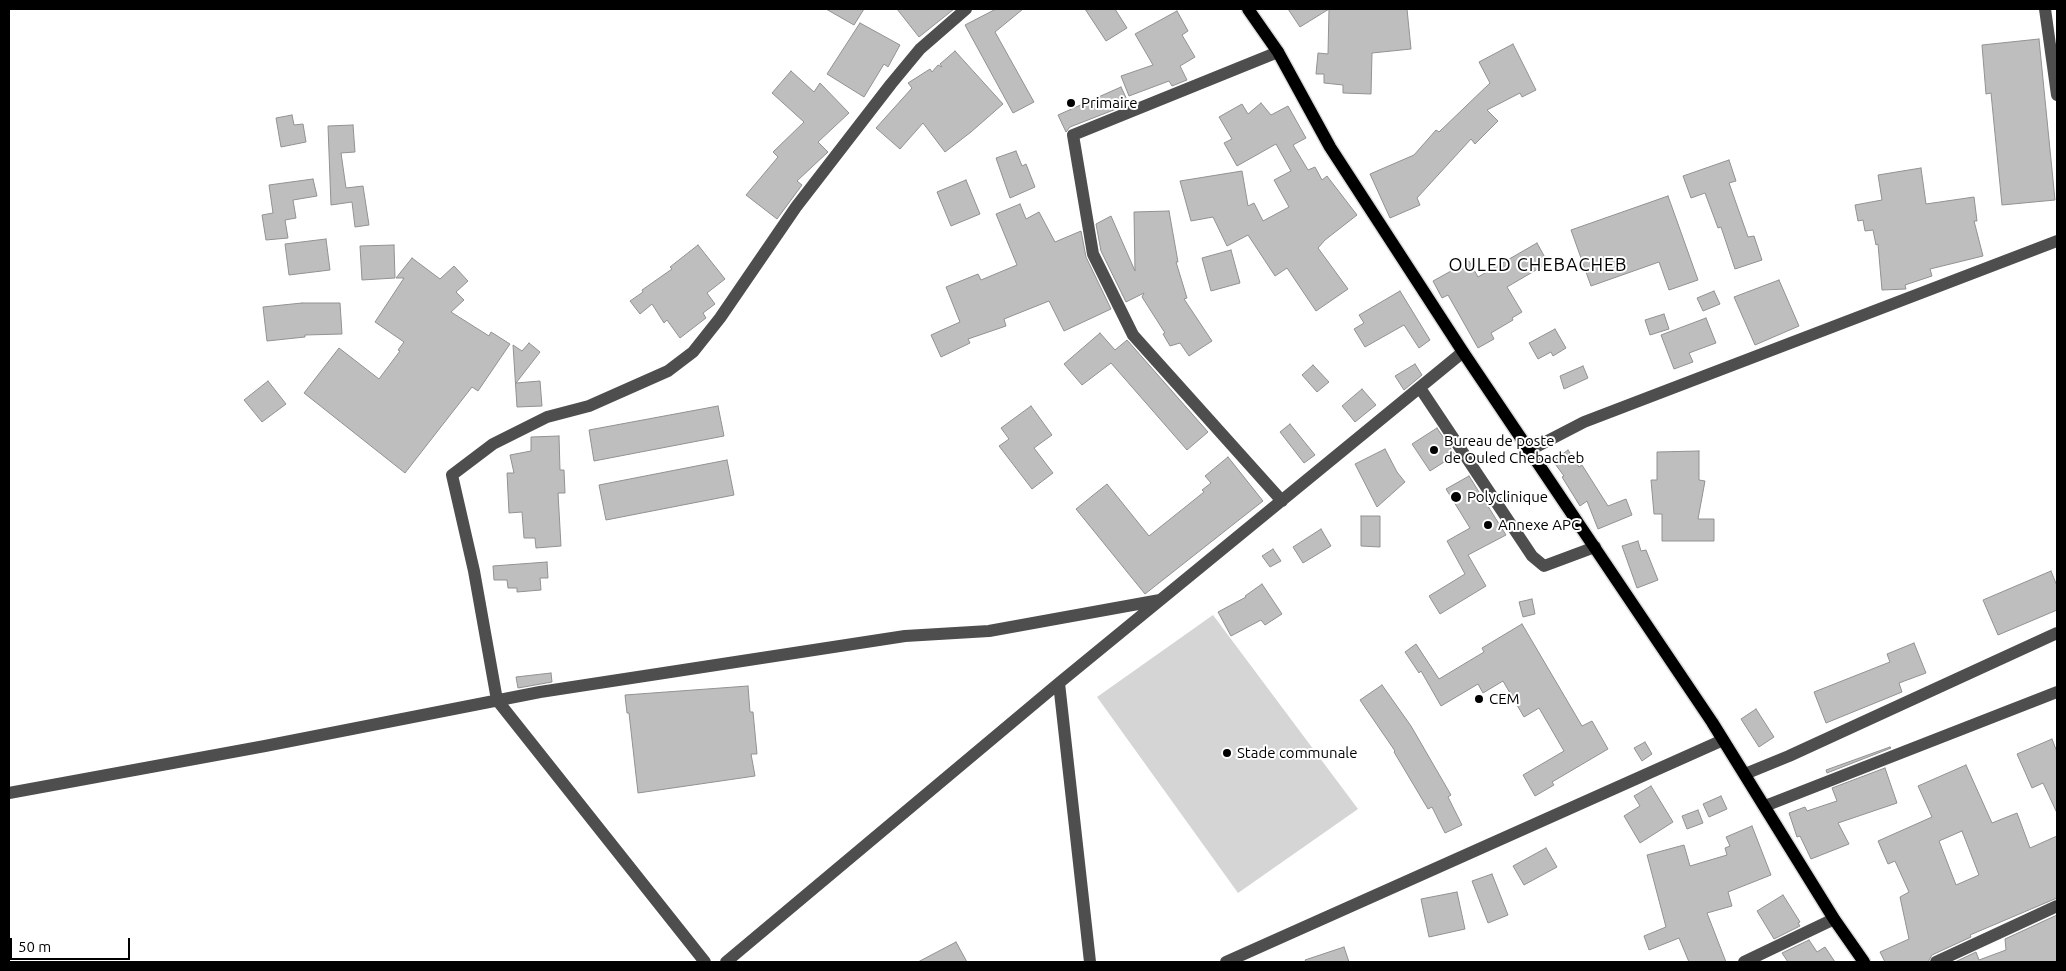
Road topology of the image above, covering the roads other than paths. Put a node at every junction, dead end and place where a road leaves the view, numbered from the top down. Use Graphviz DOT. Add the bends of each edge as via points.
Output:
graph roads {
  1 [pos="966,9"];
  2 [pos="1248,9"];
  3 [pos="2045,9"];
  4 [pos="1278,52"];
  5 [pos="2057,96"];
  6 [pos="2057,241"];
  7 [pos="1463,352"];
  8 [pos="1420,388"];
  9 [pos="1530,450"];
  10 [pos="1282,501"];
  11 [pos="1595,547"];
  12 [pos="1160,600"];
  13 [pos="2057,633"];
  14 [pos="1059,684"];
  15 [pos="2057,692"];
  16 [pos="497,700"];
  17 [pos="1723,740"];
  18 [pos="1745,774"];
  19 [pos="9,793"];
  20 [pos="1766,806"];
  21 [pos="2057,906"];
  22 [pos="1834,919"];
  23 [pos="705,962"];
  24 [pos="726,962"];
  25 [pos="1090,962"];
  26 [pos="1226,962"];
  27 [pos="1744,962"];
  28 [pos="1864,962"];
  29 [pos="1936,962"];
  1 -- 16 [label="street" via="920,49 891,84 796,207 693,352 668,371 589,406 547,417 492,444 452,475 474,571"];
  2 -- 4 [label="main road"];
  3 -- 5 [label="street"];
  4 -- 7 [label="main road" via="1330,147"];
  4 -- 10 [label="street" via="1073,135 1093,254 1133,335"];
  6 -- 9 [label="street" via="1584,422"];
  7 -- 8 [label="street"];
  7 -- 9 [label="main road"];
  8 -- 10 [label="street"];
  8 -- 11 [label="street" via="1532,556 1544,566"];
  9 -- 11 [label="main road"];
  10 -- 12 [label="street"];
  11 -- 17 [label="main road"];
  12 -- 14 [label="street"];
  12 -- 16 [label="street" via="989,631 905,636"];
  13 -- 18 [label="street"];
  14 -- 24 [label="street"];
  14 -- 25 [label="street"];
  15 -- 20 [label="street"];
  16 -- 19 [label="street"];
  16 -- 23 [label="street"];
  17 -- 18 [label="main road"];
  17 -- 26 [label="street"];
  18 -- 20 [label="main road"];
  20 -- 22 [label="main road"];
  21 -- 29 [label="street"];
  22 -- 27 [label="street"];
  22 -- 28 [label="main road"];
}
